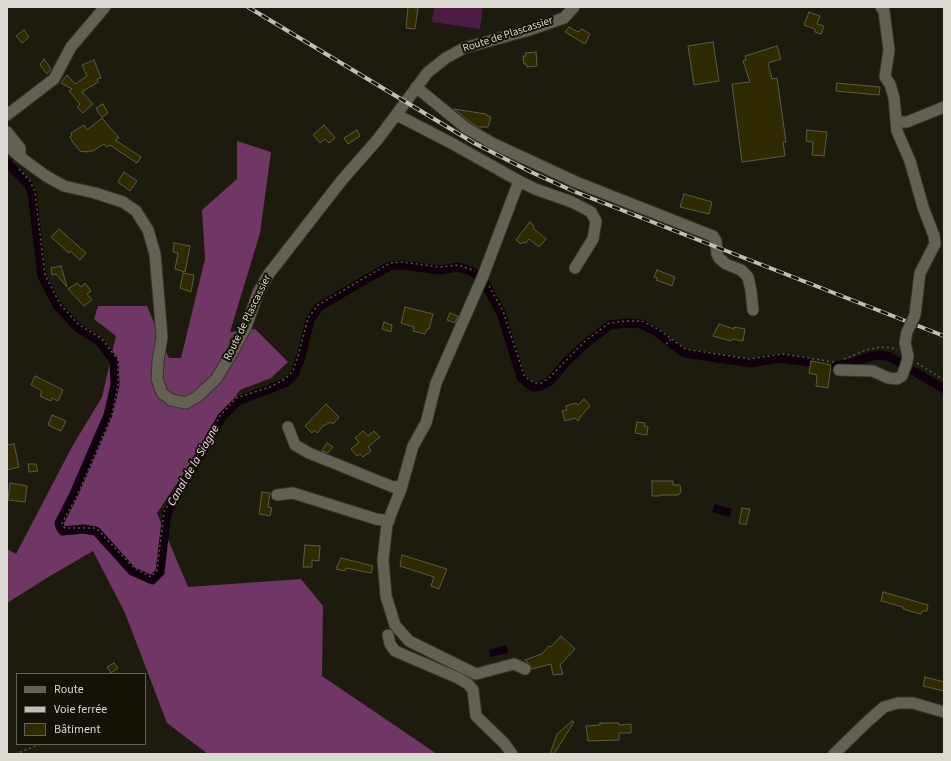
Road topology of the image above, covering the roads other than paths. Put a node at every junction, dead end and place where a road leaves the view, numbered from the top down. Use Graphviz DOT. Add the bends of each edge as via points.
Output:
graph roads {
  1 [pos="105,7"];
  2 [pos="574,7"];
  3 [pos="881,7"];
  4 [pos="416,87"];
  5 [pos="944,107"];
  6 [pos="7,115"];
  7 [pos="397,115"];
  8 [pos="896,122"];
  9 [pos="7,132"];
  10 [pos="7,146"];
  11 [pos="18,162"];
  12 [pos="519,181"];
  13 [pos="575,268"];
  14 [pos="753,310"];
  15 [pos="838,364"];
  16 [pos="288,428"];
  17 [pos="402,486"];
  18 [pos="277,495"];
  19 [pos="389,520"];
  20 [pos="388,635"];
  21 [pos="525,669"];
  22 [pos="944,712"];
  23 [pos="512,754"];
  24 [pos="834,754"];
  1 -- 6 [label="street" via="71,47 54,79"];
  2 -- 4 [label="street, Route de Plascassier" via="564,18 453,53 428,72"];
  3 -- 8 [label="street" via="884,11 888,50 885,76 894,98"];
  4 -- 7 [label="street, Route de Plascassier"];
  4 -- 14 [label="street" via="466,128 494,144 576,182 713,236 719,258 741,270 748,277"];
  5 -- 8 [label="street" via="907,122"];
  7 -- 11 [label="street, Route de Plascassier" via="342,180 268,275 258,293 246,326 216,379 198,396 186,403 171,400 162,393 157,379 162,337 155,254 148,230 136,211 123,202 64,186"];
  7 -- 12 [label="street"];
  8 -- 15 [label="street, bridge" via="935,244 920,273 914,315 905,343 907,363 902,376 897,379"];
  9 -- 11 [label="street" via="20,148"];
  10 -- 11 [label="street, Route de Plascassier"];
  12 -- 13 [label="street" via="591,212 596,221 593,239"];
  12 -- 17 [label="street" via="483,276 436,383 426,423 413,446"];
  16 -- 17 [label="street" via="295,445 309,453 393,487"];
  17 -- 19 [label="street"];
  18 -- 19 [label="street" via="293,493 376,519"];
  19 -- 21 [label="street" via="383,560 386,596 394,625 409,641 476,674 514,664"];
  20 -- 23 [label="street" via="395,651 468,684 473,690 476,716"];
  22 -- 24 [label="street" via="912,702 884,707"];
}
